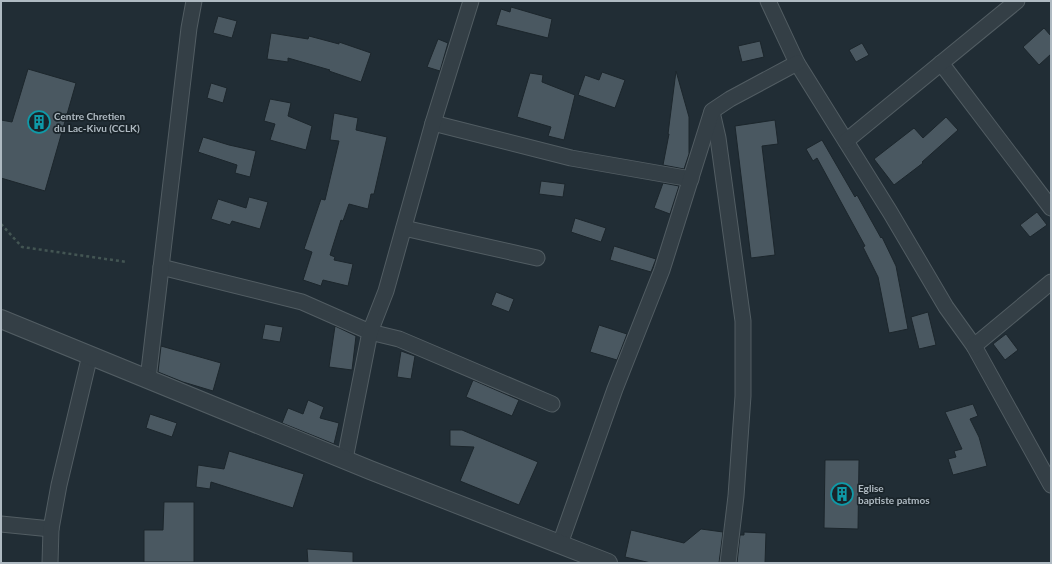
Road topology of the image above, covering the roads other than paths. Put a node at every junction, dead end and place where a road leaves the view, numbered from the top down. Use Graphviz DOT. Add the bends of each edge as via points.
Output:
graph roads {
  1 [pos="194,1"];
  2 [pos="471,1"];
  3 [pos="768,1"];
  4 [pos="1017,1"];
  5 [pos="797,63"];
  6 [pos="941,63"];
  7 [pos="712,111"];
  8 [pos="433,123"];
  9 [pos="846,141"];
  10 [pos="691,179"];
  11 [pos="1051,208"];
  12 [pos="404,228"];
  13 [pos="537,258"];
  14 [pos="161,267"];
  15 [pos="1051,282"];
  16 [pos="1,319"];
  17 [pos="370,332"];
  18 [pos="974,346"];
  19 [pos="90,355"];
  20 [pos="148,379"];
  21 [pos="552,404"];
  22 [pos="345,460"];
  23 [pos="1051,484"];
  24 [pos="1,524"];
  25 [pos="51,529"];
  26 [pos="560,544"];
  27 [pos="50,563"];
  28 [pos="608,563"];
  29 [pos="728,563"];
  1 -- 14 [label="street"];
  2 -- 8 [label="street"];
  3 -- 5 [label="street"];
  4 -- 6 [label="street"];
  5 -- 7 [label="street"];
  5 -- 9 [label="street"];
  6 -- 9 [label="street"];
  6 -- 11 [label="street"];
  7 -- 10 [label="street"];
  7 -- 29 [label="street" via="743,321 743,396"];
  8 -- 10 [label="street" via="570,158"];
  8 -- 12 [label="street"];
  9 -- 18 [label="street" via="946,307"];
  10 -- 26 [label="street" via="662,270 615,389"];
  12 -- 13 [label="street"];
  12 -- 17 [label="street" via="386,291"];
  14 -- 17 [label="street" via="302,302"];
  14 -- 20 [label="street"];
  15 -- 18 [label="street"];
  16 -- 19 [label="street"];
  17 -- 21 [label="street" via="399,339"];
  17 -- 22 [label="street"];
  18 -- 23 [label="street"];
  19 -- 20 [label="street"];
  19 -- 25 [label="street"];
  20 -- 22 [label="street"];
  22 -- 26 [label="street"];
  24 -- 25 [label="street"];
  25 -- 27 [label="street"];
  26 -- 28 [label="street"];
}
